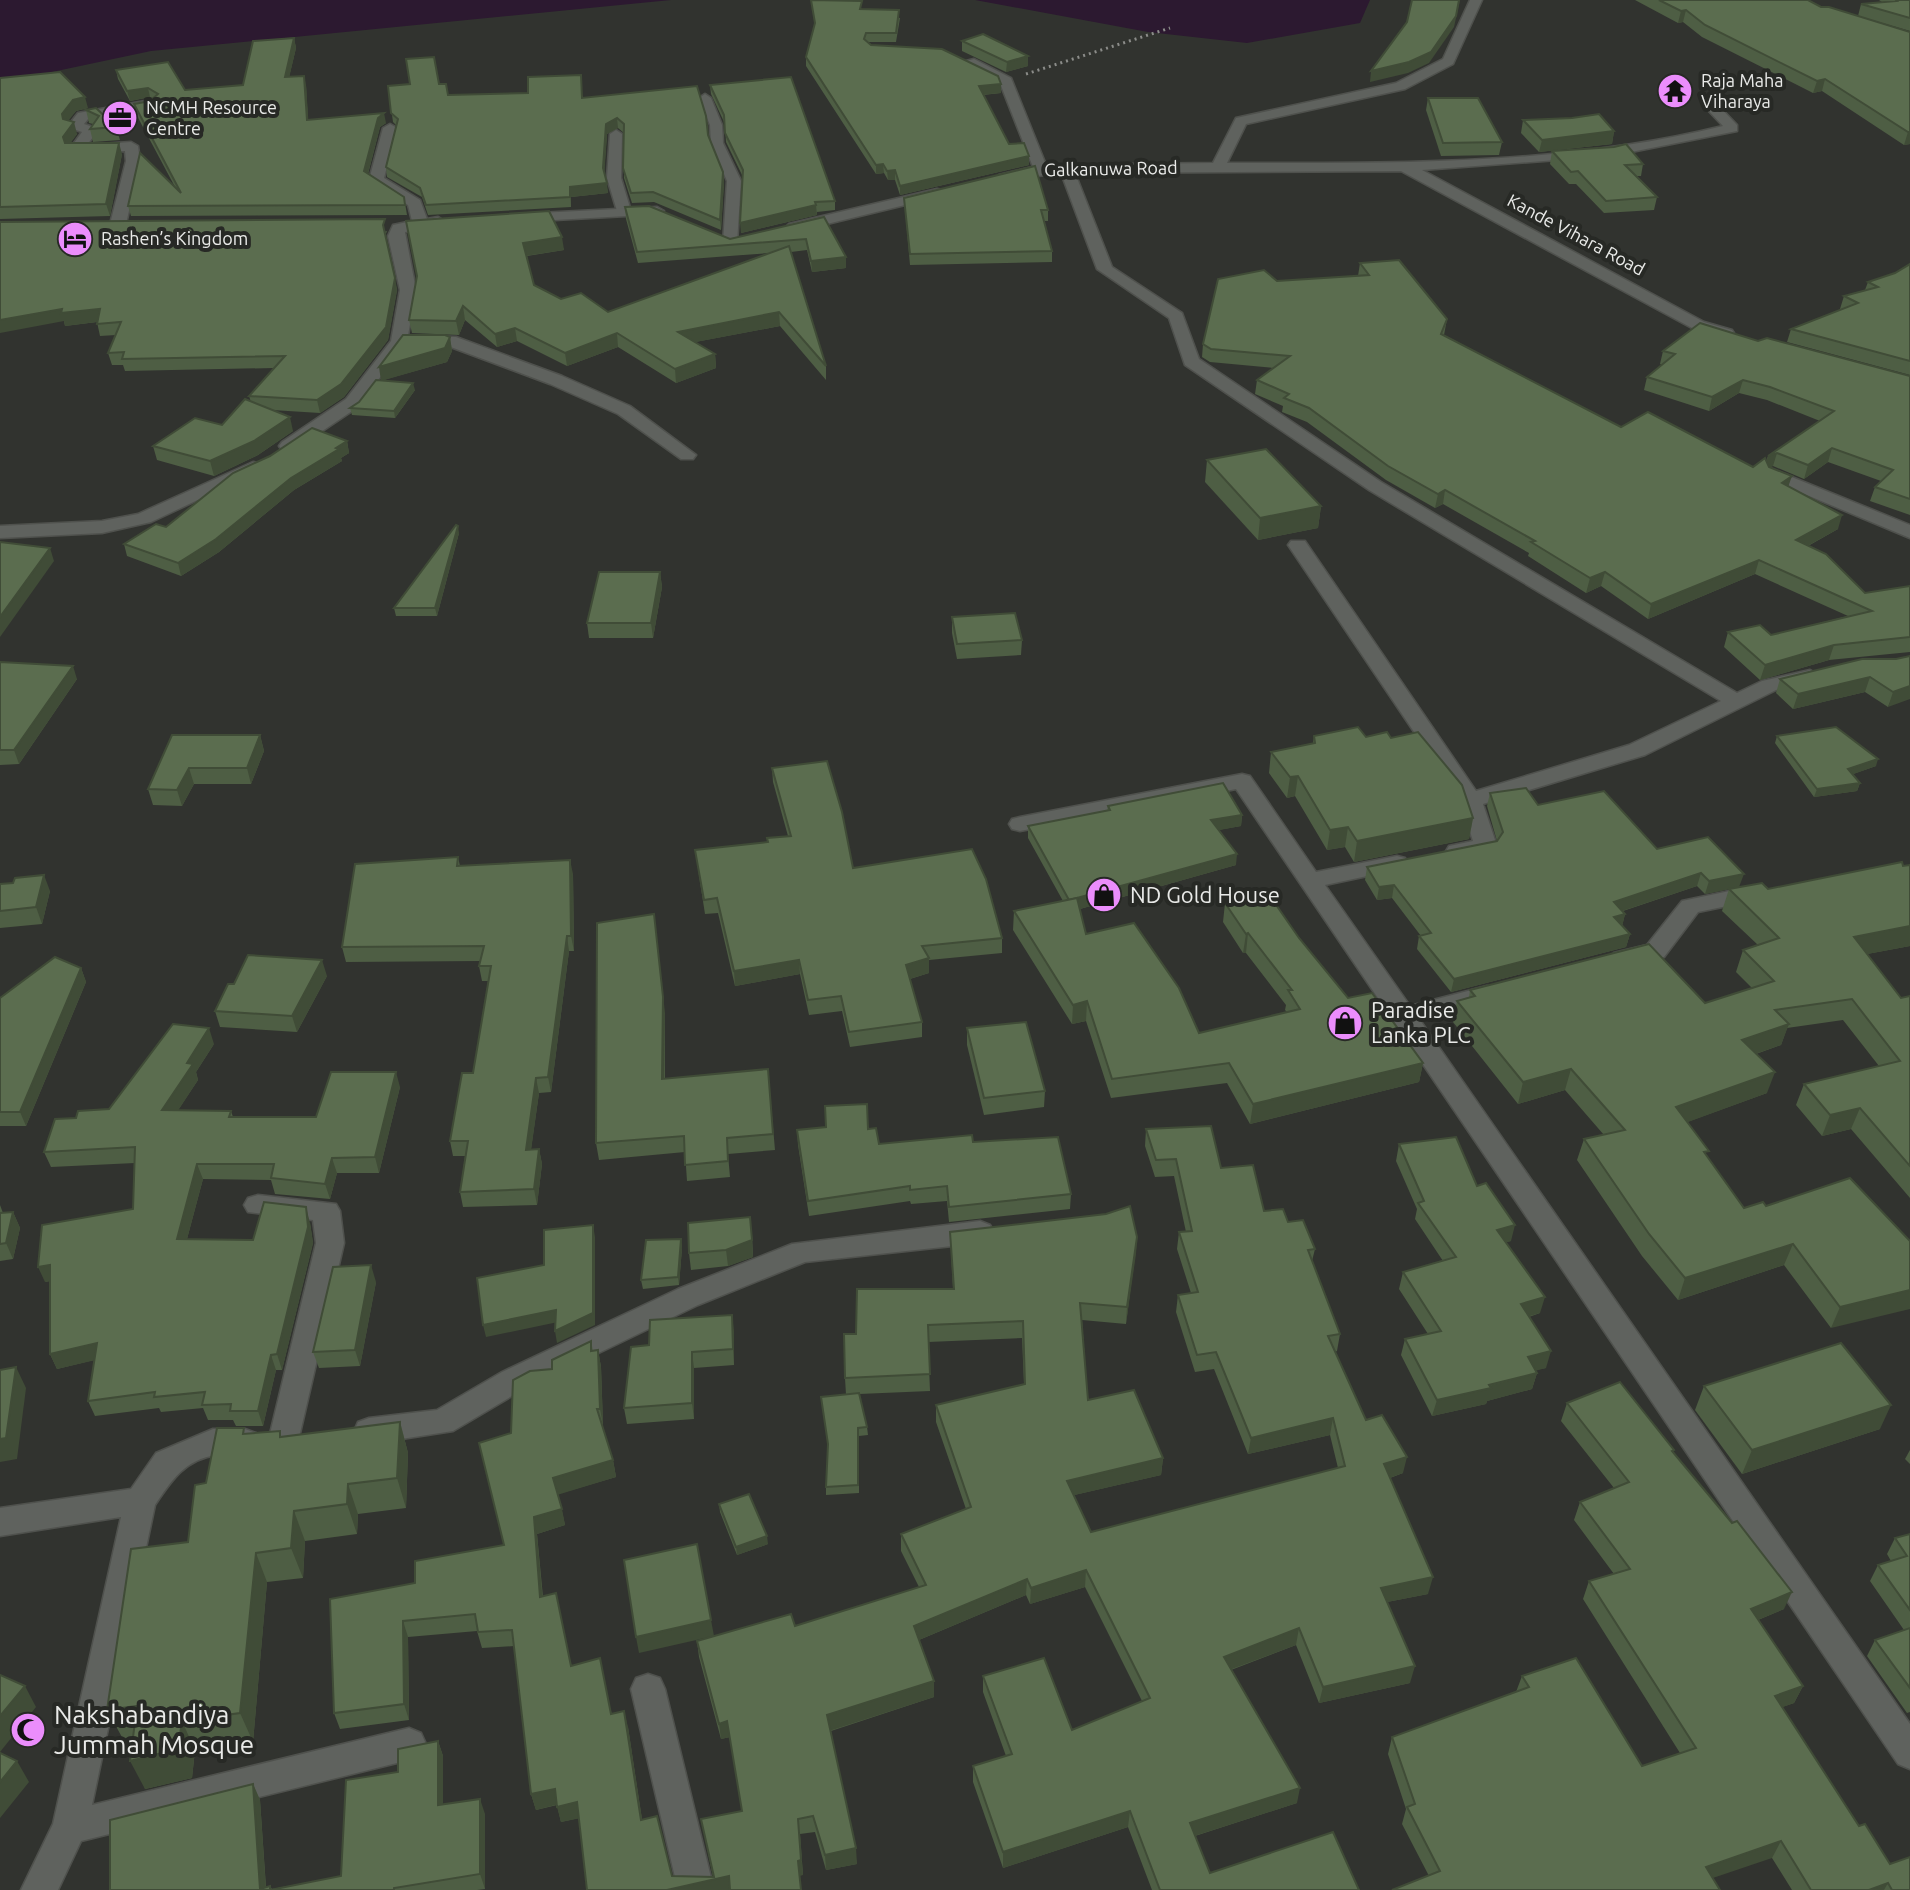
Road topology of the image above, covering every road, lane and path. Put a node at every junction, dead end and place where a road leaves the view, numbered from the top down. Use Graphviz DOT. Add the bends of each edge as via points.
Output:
graph roads {
  1 [pos="1476,0"];
  2 [pos="1170,28"];
  3 [pos="954,55"];
  4 [pos="1006,81"];
  5 [pos="705,98"];
  6 [pos="151,104"];
  7 [pos="1710,105"];
  8 [pos="390,128"];
  9 [pos="616,134"];
  10 [pos="1218,167"];
  11 [pos="1404,167"];
  12 [pos="1066,168"];
  13 [pos="1041,169"];
  14 [pos="994,180"];
  15 [pos="947,191"];
  16 [pos="624,211"];
  17 [pos="666,215"];
  18 [pos="498,219"];
  19 [pos="451,222"];
  20 [pos="378,223"];
  21 [pos="420,223"];
  22 [pos="118,224"];
  23 [pos="777,232"];
  24 [pos="746,239"];
  25 [pos="724,240"];
  26 [pos="1744,338"];
  27 [pos="399,341"];
  28 [pos="687,455"];
  29 [pos="1772,474"];
  30 [pos="0,532"];
  31 [pos="1910,532"];
  32 [pos="1298,545"];
  33 [pos="1827,673"];
  34 [pos="1736,701"];
  35 [pos="1471,800"];
  36 [pos="1020,824"];
  37 [pos="1442,854"];
  38 [pos="1413,860"];
  39 [pos="1311,880"];
  40 [pos="1783,888"];
  41 [pos="1596,966"];
  42 [pos="1507,989"];
  43 [pos="1404,1016"];
  44 [pos="258,1205"];
  45 [pos="1014,1228"];
  46 [pos="312,1438"];
  47 [pos="140,1501"];
  48 [pos="0,1522"];
  49 [pos="648,1689"];
  50 [pos="409,1744"];
  51 [pos="1910,1753"];
  52 [pos="70,1827"];
  53 [pos="39,1890"];
  54 [pos="696,1890"];
  1 -- 10 [label="street" via="1448,61 1400,86 1241,121"];
  2 -- 4 [label="path"];
  3 -- 4 [label="street"];
  4 -- 13 [label="street"];
  5 -- 25 [label="lane" via="734,181"];
  6 -- 22 [label="street" via="83,116 74,127 92,129 76,150 131,146 133,161"];
  7 -- 11 [label="street" via="1732,128 1678,143 1559,159"];
  8 -- 21 [label="street" via="376,180 415,203"];
  9 -- 16 [label="lane" via="614,178"];
  10 -- 11 [label="street, Kande Vihara Road"];
  10 -- 12 [label="street, Galkanuwa Road"];
  11 -- 26 [label="street, Kande Vihara Road" via="1698,325"];
  12 -- 13 [label="street, Galkanuwa Road"];
  12 -- 34 [label="street" via="1105,269 1176,316 1191,361 1375,486"];
  13 -- 14 [label="street, Galkanuwa Road"];
  15 -- 23 [label="street"];
  16 -- 17 [label="street" via="653,209"];
  16 -- 18 [label="street"];
  19 -- 21 [label="street"];
  20 -- 21 [label="street"];
  21 -- 27 [label="street" via="398,228 396,236 408,290"];
  24 -- 25 [label="street"];
  27 -- 28 [label="street" via="450,341 556,380 624,410"];
  27 -- 30 [label="street" via="352,403 271,457 144,518 102,527"];
  29 -- 31 [label="street"];
  32 -- 35 [label="street"];
  33 -- 34 [label="street" via="1769,685"];
  34 -- 35 [label="street" via="1637,750"];
  35 -- 37 [label="street" via="1486,846"];
  36 -- 39 [label="street" via="1242,781"];
  38 -- 39 [label="street"];
  39 -- 43 [label="street"];
  40 -- 41 [label="street" via="1690,906 1655,951"];
  42 -- 43 [label="street"];
  43 -- 51 [label="street"];
  44 -- 46 [label="street" via="326,1211 330,1243"];
  45 -- 46 [label="street" via="802,1252 688,1297 512,1381 442,1422"];
  46 -- 47 [label="street" via="213,1442 167,1462"];
  47 -- 48 [label="street"];
  47 -- 52 [label="street"];
  49 -- 54 [label="street"];
  50 -- 52 [label="street"];
  52 -- 53 [label="street"];
}
